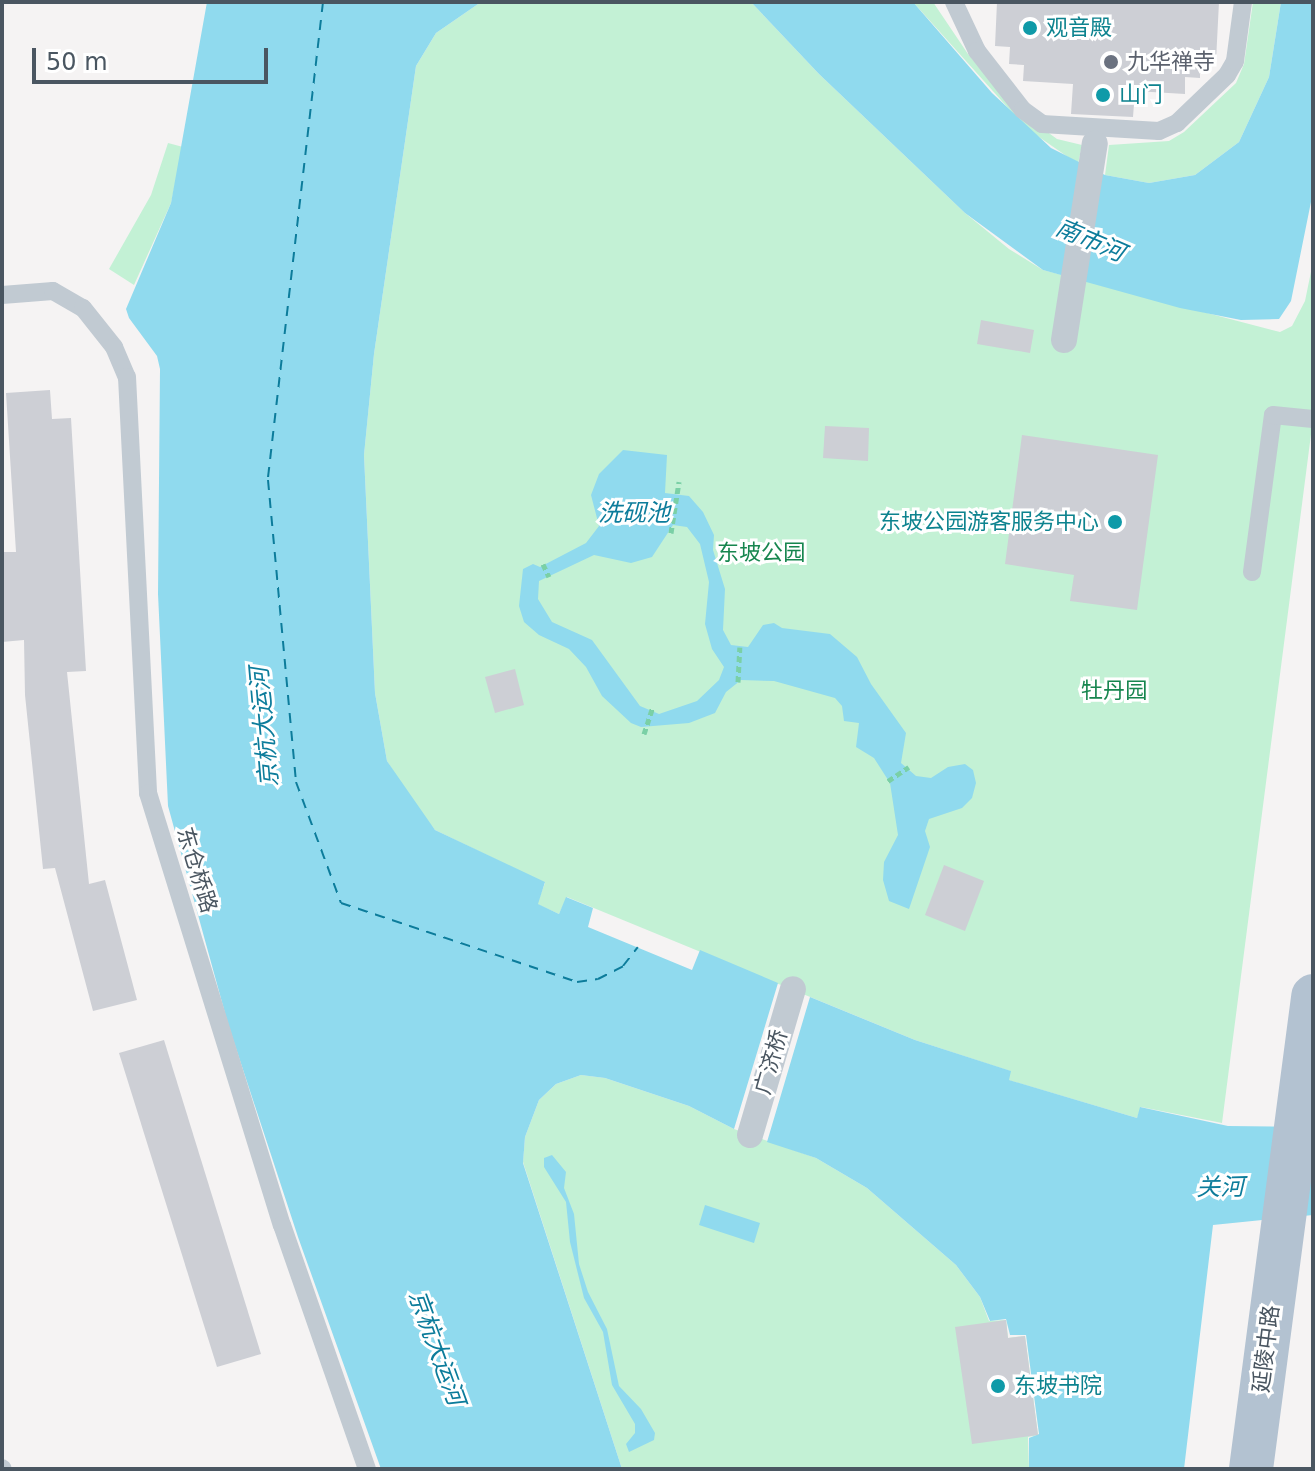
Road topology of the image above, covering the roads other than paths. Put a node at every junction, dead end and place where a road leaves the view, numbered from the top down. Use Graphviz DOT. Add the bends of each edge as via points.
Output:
graph roads {
  1 [pos="954,2"];
  2 [pos="1243,2"];
  3 [pos="1095,143"];
  4 [pos="2,295"];
  5 [pos="1064,340"];
  6 [pos="1313,419"];
  7 [pos="1252,572"];
  8 [pos="793,989"];
  9 [pos="1313,996"];
  10 [pos="750,1135"];
  11 [pos="367,1469"];
  12 [pos="1251,1469"];
  1 -- 2 [label="lane" via="977,51 1023,110 1042,124 1159,131 1177,123 1227,75 1235,61"];
  3 -- 5 [label="street"];
  4 -- 11 [label="lane, 东仓桥路" via="53,291 83,308 114,347 127,377 148,793 282,1225"];
  6 -- 7 [label="lane" via="1273,415"];
  8 -- 10 [label="street, 广济桥"];
  9 -- 12 [label="main road, 延陵中路"];
}
